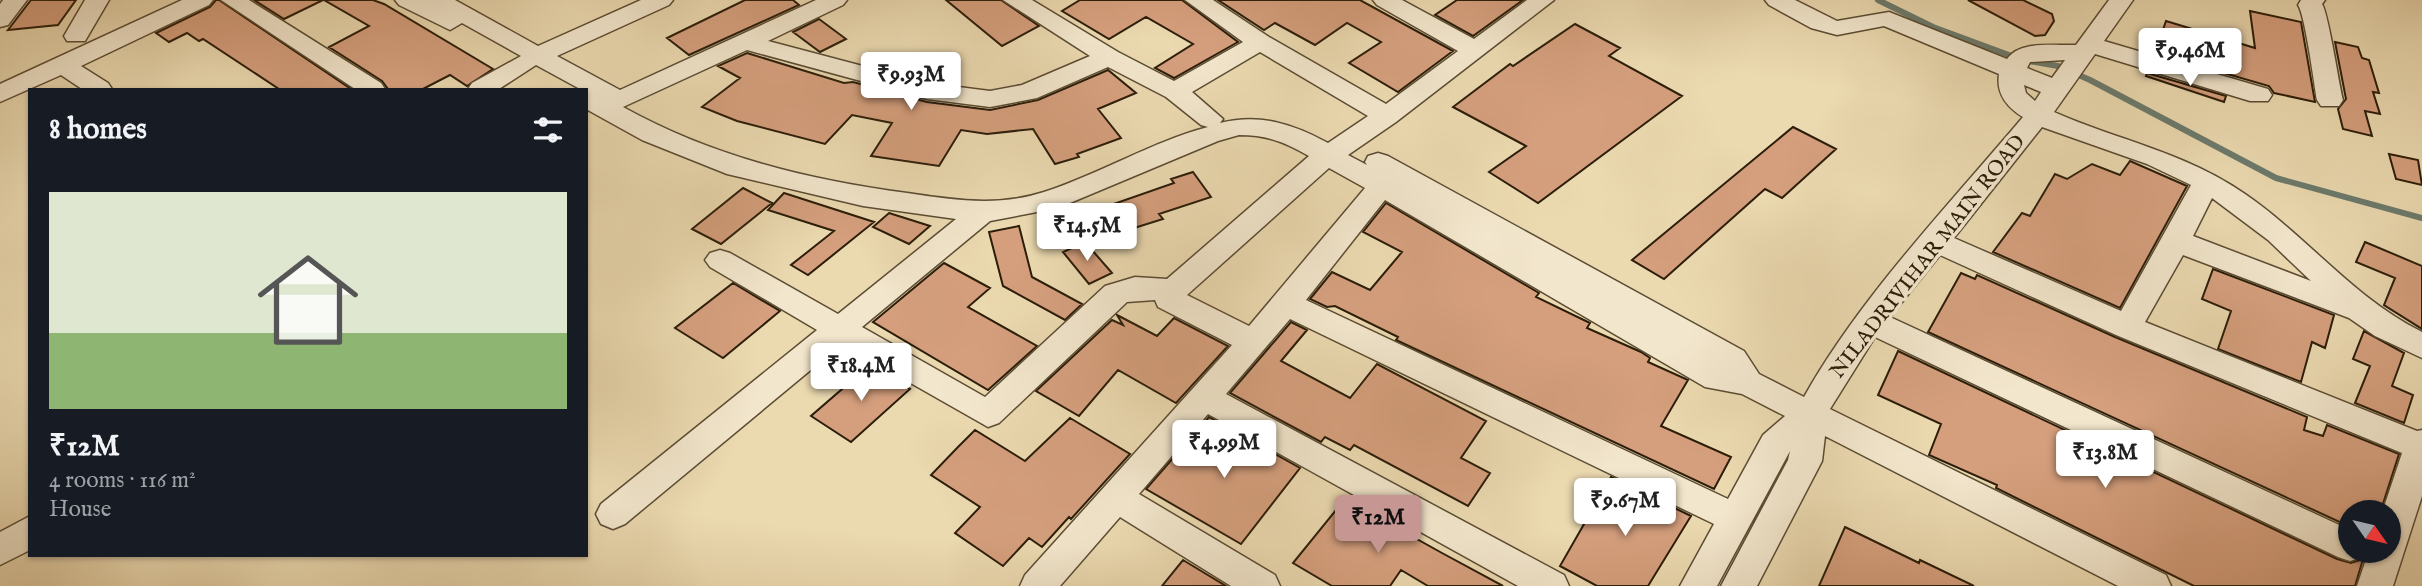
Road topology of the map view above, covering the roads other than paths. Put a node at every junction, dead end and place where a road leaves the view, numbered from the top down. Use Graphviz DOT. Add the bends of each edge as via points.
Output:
graph roads {
  1 [pos="15,0"];
  2 [pos="97,0"];
  3 [pos="154,0"];
  4 [pos="201,0"];
  5 [pos="233,0"];
  6 [pos="407,0"];
  7 [pos="437,0"];
  8 [pos="661,0"];
  9 [pos="835,0"];
  10 [pos="1016,0"];
  11 [pos="1197,0"];
  12 [pos="1385,0"];
  13 [pos="1542,0"];
  14 [pos="1777,0"];
  15 [pos="2121,0"];
  16 [pos="2313,0"];
  17 [pos="0,20"];
  18 [pos="76,36"];
  19 [pos="746,42"];
  20 [pos="1260,42"];
  21 [pos="1473,49"];
  22 [pos="1109,57"];
  23 [pos="530,60"];
  24 [pos="62,65"];
  25 [pos="2073,67"];
  26 [pos="0,71"];
  27 [pos="2013,71"];
  28 [pos="97,88"];
  29 [pos="370,88"];
  30 [pos="483,88"];
  31 [pos="569,88"];
  32 [pos="1175,91"];
  33 [pos="0,94"];
  34 [pos="2259,95"];
  35 [pos="588,99"];
  36 [pos="620,100"];
  37 [pos="2330,100"];
  38 [pos="2038,115"];
  39 [pos="1387,116"];
  40 [pos="1210,119"];
  41 [pos="658,129"];
  42 [pos="1338,149"];
  43 [pos="2206,182"];
  44 [pos="1381,187"];
  45 [pos="982,213"];
  46 [pos="2176,241"];
  47 [pos="1937,242"];
  48 [pos="720,260"];
  49 [pos="1174,290"];
  50 [pos="1286,304"];
  51 [pos="2367,316"];
  52 [pos="1870,321"];
  53 [pos="838,327"];
  54 [pos="2127,327"];
  55 [pos="1253,342"];
  56 [pos="2422,346"];
  57 [pos="1748,383"];
  58 [pos="1204,397"];
  59 [pos="1811,414"];
  60 [pos="2421,445"];
  61 [pos="1115,497"];
  62 [pos="2401,500"];
  63 [pos="613,514"];
  64 [pos="1735,518"];
  65 [pos="28,532"];
  66 [pos="2338,540"];
  67 [pos="28,548"];
  68 [pos="0,550"];
  69 [pos="0,565"];
  70 [pos="1038,586"];
  71 [pos="1262,586"];
  72 [pos="1551,586"];
  73 [pos="1698,586"];
  74 [pos="1739,586"];
  75 [pos="2153,586"];
  1 -- 17 [label="street"];
  2 -- 18 [label="street"];
  3 -- 18 [label="street"];
  4 -- 24 [label="street"];
  5 -- 29 [label="street"];
  6 -- 23 [label="street"];
  7 -- 23 [label="street"];
  8 -- 23 [label="street"];
  9 -- 19 [label="street"];
  10 -- 22 [label="street"];
  11 -- 20 [label="street"];
  12 -- 21 [label="street"];
  13 -- 21 [label="street"];
  14 -- 27 [label="street" via="1832,27 1844,28 1877,17 1889,19"];
  15 -- 25 [label="street, NILADRIVIHAR MAIN ROAD"];
  16 -- 37 [label="street" via="2310,5 2316,12"];
  18 -- 26 [label="street"];
  19 -- 22 [label="street" via="927,91 990,99 1028,92"];
  19 -- 36 [label="street"];
  20 -- 32 [label="street"];
  20 -- 39 [label="street"];
  21 -- 39 [label="street"];
  22 -- 32 [label="street"];
  23 -- 30 [label="street"];
  23 -- 31 [label="street"];
  23 -- 36 [label="street"];
  24 -- 28 [label="street"];
  24 -- 33 [label="street"];
  25 -- 27 [label="street"];
  25 -- 27 [label="street" via="2023,55"];
  25 -- 34 [label="street"];
  25 -- 38 [label="street, NILADRIVIHAR MAIN ROAD"];
  27 -- 38 [label="street" via="2015,98"];
  32 -- 40 [label="street"];
  35 -- 41 [label="street"];
  36 -- 41 [label="street"];
  38 -- 43 [label="street" via="2173,163"];
  38 -- 47 [label="street, NILADRIVIHAR MAIN ROAD"];
  39 -- 42 [label="street"];
  40 -- 41 [label="street" via="1041,189 984,199 792,167"];
  40 -- 42 [label="street" via="1251,111 1277,112"];
  41 -- 45 [label="street" via="704,157 784,180 863,197"];
  42 -- 44 [label="street"];
  42 -- 45 [label="street" via="1265,127 1239,128 1209,135 1048,201"];
  42 -- 49 [label="street" via="1314,165"];
  42 -- 57 [label="street" via="1733,359"];
  43 -- 46 [label="street"];
  43 -- 51 [label="street" via="2246,207"];
  44 -- 50 [label="street"];
  44 -- 57 [label="street" via="1716,379"];
  45 -- 53 [label="street"];
  46 -- 51 [label="street"];
  46 -- 54 [label="street"];
  47 -- 52 [label="street, NILADRIVIHAR MAIN ROAD"];
  47 -- 54 [label="street"];
  48 -- 53 [label="street"];
  49 -- 53 [label="street" via="1135,288 1116,294 988,414"];
  49 -- 55 [label="street" via="1169,299"];
  50 -- 55 [label="street"];
  50 -- 64 [label="street"];
  51 -- 56 [label="street"];
  52 -- 59 [label="street, NILADRIVIHAR MAIN ROAD"];
  52 -- 66 [label="street"];
  53 -- 63 [label="street"];
  54 -- 60 [label="street"];
  55 -- 58 [label="street"];
  57 -- 59 [label="street"];
  58 -- 61 [label="street"];
  58 -- 72 [label="street"];
  59 -- 64 [label="street, NILADRIVIHAR MAIN ROAD" via="1775,444"];
  59 -- 74 [label="street" via="1805,461"];
  59 -- 75 [label="street"];
  60 -- 62 [label="street"];
  61 -- 70 [label="street"];
  61 -- 71 [label="street"];
  64 -- 73 [label="street, NILADRIVIHAR MAIN ROAD"];
  65 -- 68 [label="street"];
  67 -- 69 [label="street"];
}
